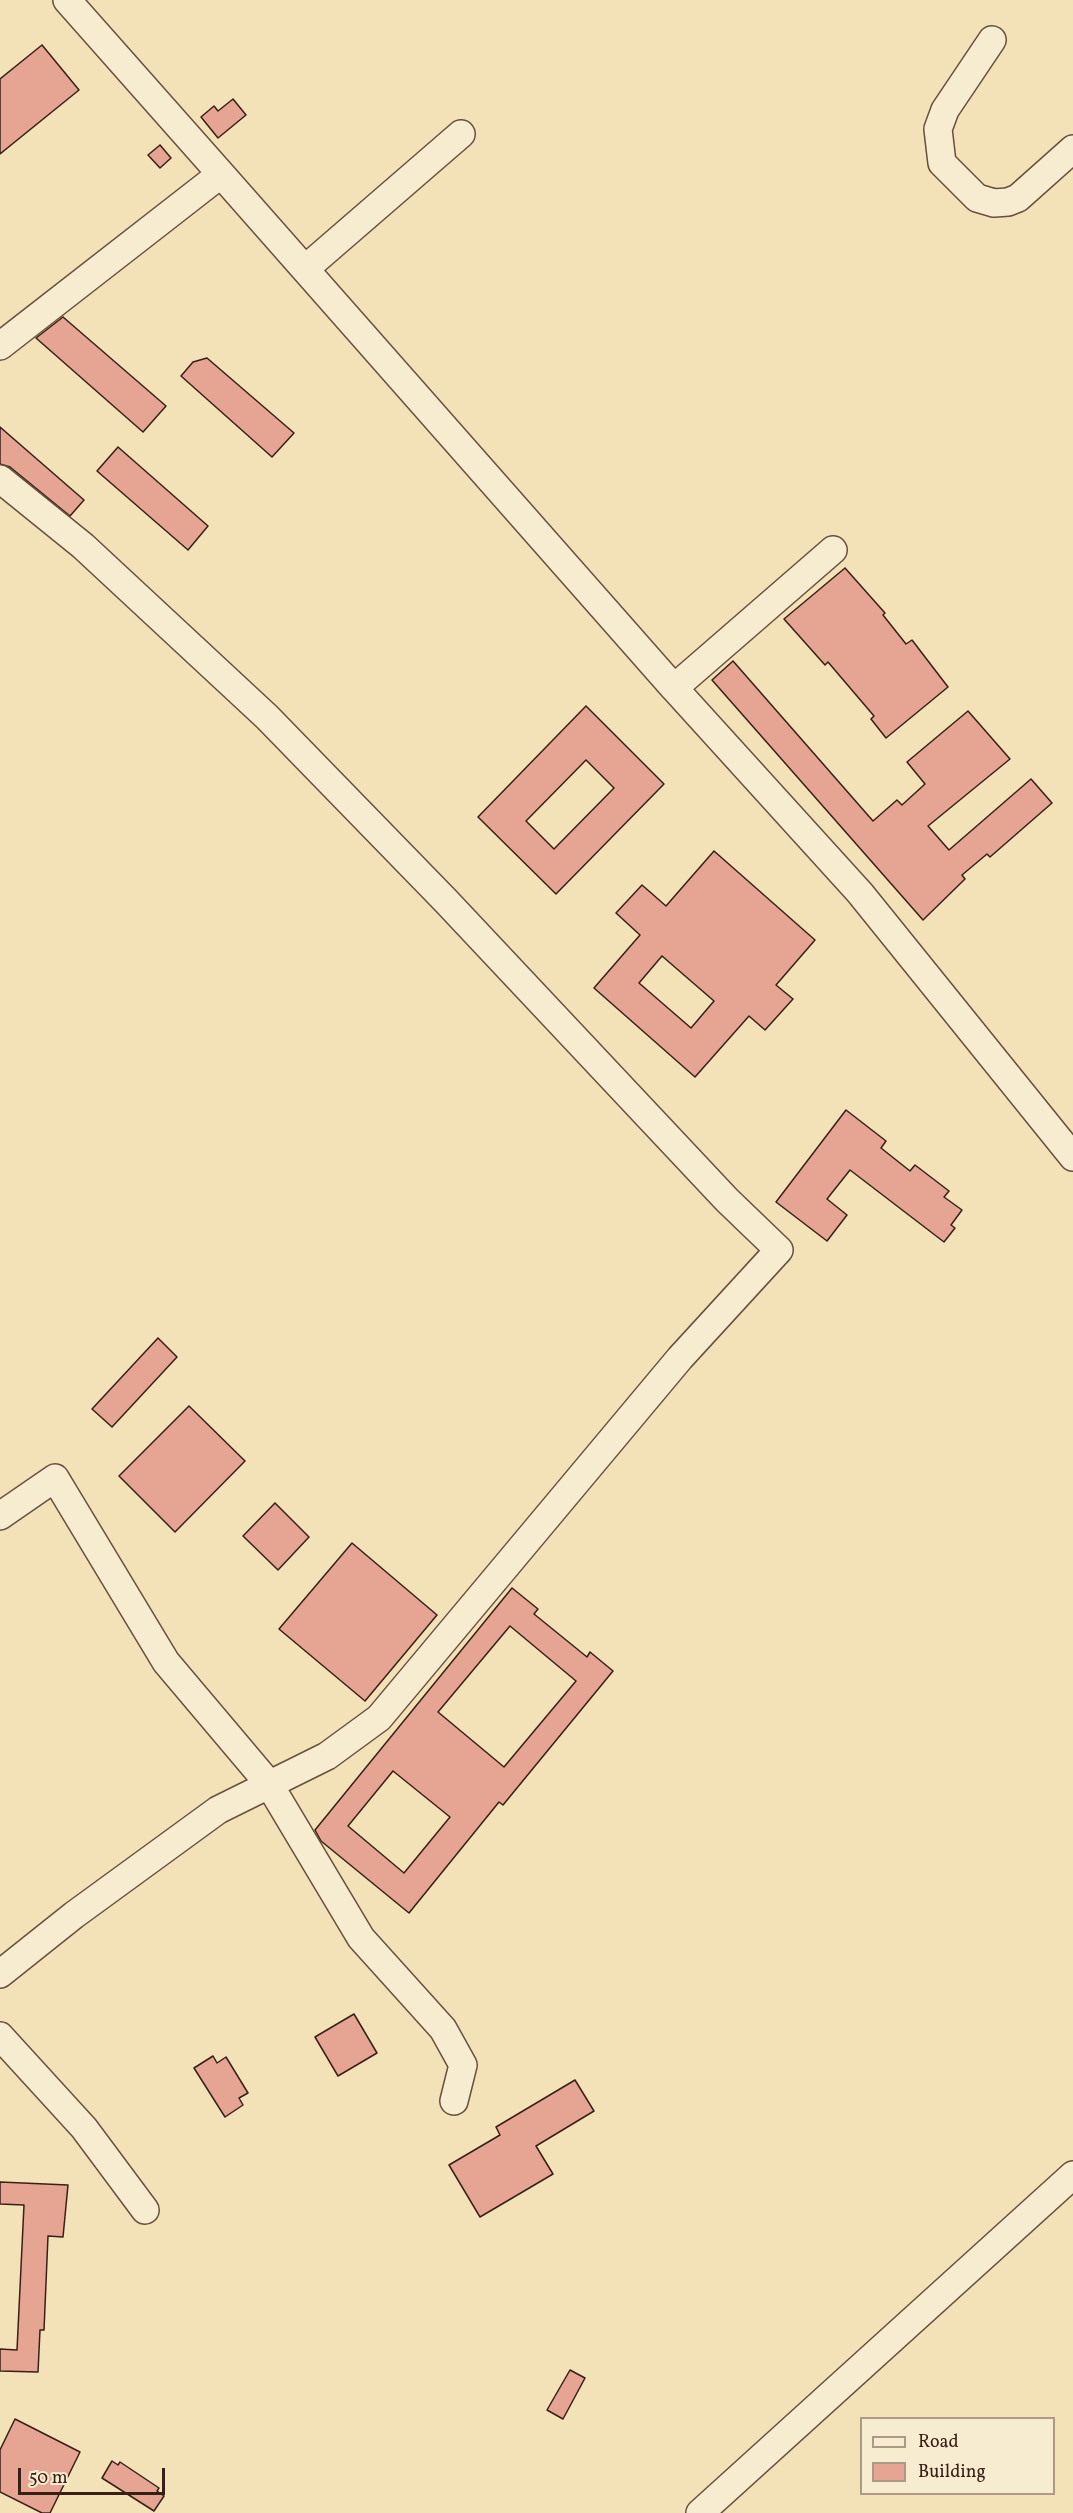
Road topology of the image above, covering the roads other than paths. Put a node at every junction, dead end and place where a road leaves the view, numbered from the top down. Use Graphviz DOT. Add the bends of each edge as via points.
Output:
graph roads {
  1 [pos="67,0"];
  2 [pos="992,40"];
  3 [pos="461,134"];
  4 [pos="1073,148"];
  5 [pos="221,174"];
  6 [pos="305,269"];
  7 [pos="0,346"];
  8 [pos="0,479"];
  9 [pos="833,550"];
  10 [pos="674,688"];
  11 [pos="1073,1157"];
  12 [pos="0,1516"];
  13 [pos="268,1784"];
  14 [pos="0,1974"];
  15 [pos="0,2036"];
  16 [pos="454,2101"];
  17 [pos="1073,2175"];
  18 [pos="145,2210"];
  19 [pos="700,2513"];
  1 -- 5 [label="street"];
  2 -- 4 [label="street" via="945,110 938,129 942,163 977,198 1008,202 1018,198"];
  3 -- 6 [label="street"];
  5 -- 6 [label="street"];
  5 -- 7 [label="street"];
  6 -- 10 [label="street"];
  8 -- 13 [label="street" via="83,546 267,717 446,901 726,1200 779,1250 680,1358 380,1719 327,1756"];
  9 -- 10 [label="street"];
  10 -- 11 [label="street" via="860,893"];
  12 -- 13 [label="street" via="55,1478 166,1662"];
  13 -- 14 [label="street" via="218,1810"];
  13 -- 16 [label="street" via="361,1938 443,2029 463,2066"];
  15 -- 18 [label="street" via="84,2128"];
  17 -- 19 [label="street"];
}
